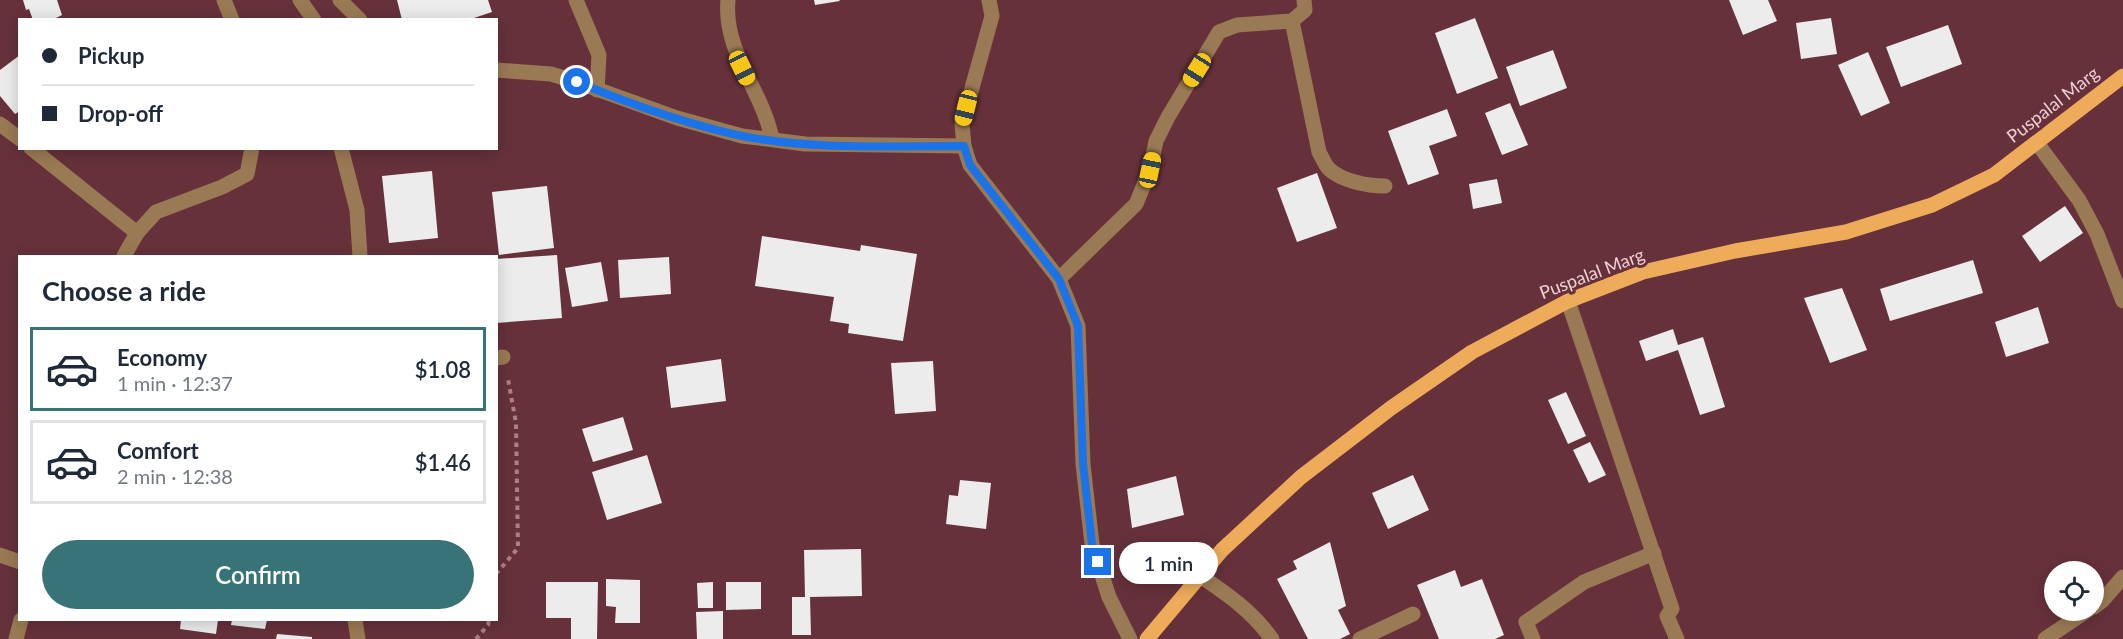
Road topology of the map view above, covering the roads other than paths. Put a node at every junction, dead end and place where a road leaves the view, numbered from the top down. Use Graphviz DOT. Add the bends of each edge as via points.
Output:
graph roads {
  1 [pos="224,0"];
  2 [pos="300,0"];
  3 [pos="340,0"];
  4 [pos="576,0"];
  5 [pos="728,0"];
  6 [pos="989,0"];
  7 [pos="1304,0"];
  8 [pos="231,18"];
  9 [pos="313,18"];
  10 [pos="358,18"];
  11 [pos="1292,21"];
  12 [pos="498,70"];
  13 [pos="2123,76"];
  14 [pos="597,90"];
  15 [pos="0,124"];
  16 [pos="18,138"];
  17 [pos="772,139"];
  18 [pos="2037,143"];
  19 [pos="964,146"];
  20 [pos="33,150"];
  21 [pos="252,150"];
  22 [pos="342,150"];
  23 [pos="1384,186"];
  24 [pos="137,233"];
  25 [pos="125,255"];
  26 [pos="360,255"];
  27 [pos="1059,279"];
  28 [pos="1568,301"];
  29 [pos="2123,301"];
  30 [pos="1654,553"];
  31 [pos="0,555"];
  32 [pos="18,561"];
  33 [pos="1199,575"];
  34 [pos="2123,577"];
  35 [pos="2104,600"];
  36 [pos="1413,614"];
  37 [pos="21,621"];
  38 [pos="355,621"];
  39 [pos="2072,621"];
  40 [pos="16,639"];
  41 [pos="358,639"];
  42 [pos="1130,639"];
  43 [pos="1147,639"];
  44 [pos="1272,639"];
  45 [pos="1360,639"];
  46 [pos="1533,639"];
  47 [pos="1677,639"];
  48 [pos="2045,639"];
  1 -- 8 [label="street"];
  2 -- 9 [label="street"];
  3 -- 10 [label="street"];
  4 -- 14 [label="street" via="599,55"];
  5 -- 17 [label="street" via="731,40"];
  6 -- 19 [label="street" via="992,16 962,124"];
  7 -- 11 [label="street" via="1305,10"];
  11 -- 23 [label="street" via="1319,152 1329,169 1341,176 1369,186"];
  11 -- 27 [label="street" via="1237,25 1219,32 1156,141 1150,170 1136,204"];
  12 -- 14 [label="street" via="551,74"];
  13 -- 18 [label="main road, Puspalal Marg"];
  14 -- 17 [label="street" via="677,118 742,136"];
  15 -- 16 [label="street"];
  17 -- 19 [label="street" via="805,144"];
  18 -- 28 [label="main road, Puspalal Marg" via="1994,176 1932,205 1846,232 1643,272"];
  18 -- 29 [label="street" via="2079,200"];
  19 -- 27 [label="street" via="970,165"];
  20 -- 24 [label="street"];
  21 -- 24 [label="street" via="247,174 156,213"];
  22 -- 26 [label="street" via="357,210"];
  24 -- 25 [label="street"];
  27 -- 42 [label="street" via="1078,326 1083,464 1092,544 1109,597"];
  28 -- 30 [label="street"];
  28 -- 33 [label="main road, Puspalal Marg" via="1472,352 1392,408 1301,477"];
  30 -- 46 [label="street" via="1584,582 1526,622"];
  30 -- 47 [label="street" via="1672,609 1667,616"];
  31 -- 32 [label="street"];
  33 -- 43 [label="main road, Puspalal Marg"];
  33 -- 44 [label="street" via="1260,621"];
  34 -- 35 [label="street"];
  36 -- 45 [label="street"];
  37 -- 40 [label="street"];
  38 -- 41 [label="street"];
  39 -- 48 [label="street"];
}
